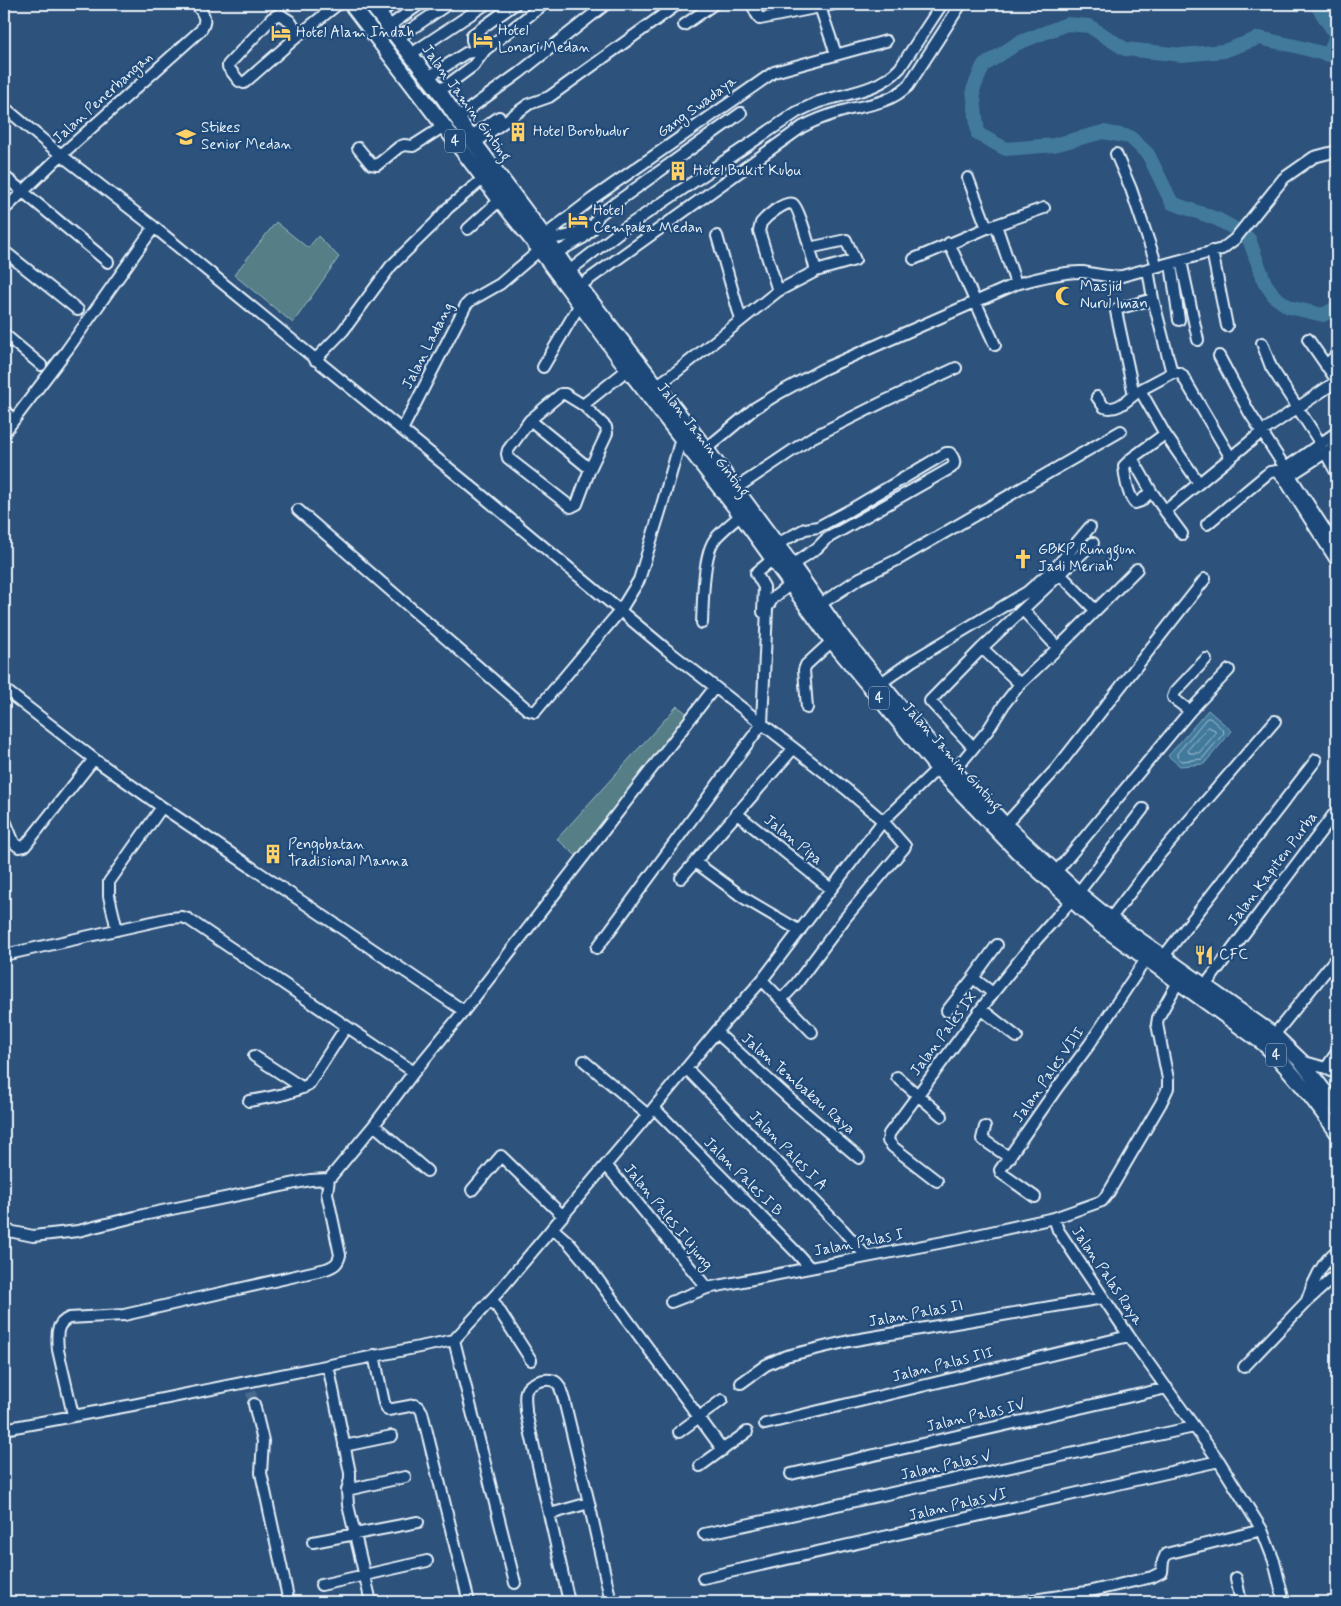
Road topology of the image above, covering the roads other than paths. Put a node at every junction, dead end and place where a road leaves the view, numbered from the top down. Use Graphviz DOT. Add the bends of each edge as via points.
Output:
graph roads {
  1 [pos="196,4"];
  2 [pos="338,4"];
  3 [pos="351,4"];
  4 [pos="392,4"];
  5 [pos="420,4"];
  6 [pos="448,4"];
  7 [pos="486,4"];
  8 [pos="515,4"];
  9 [pos="544,4"];
  10 [pos="606,4"];
  11 [pos="678,4"];
  12 [pos="714,4"];
  13 [pos="752,4"];
  14 [pos="836,4"];
  15 [pos="942,4"];
  16 [pos="961,4"];
  17 [pos="820,7"];
  18 [pos="375,9"];
  19 [pos="684,25"];
  20 [pos="388,27"];
  21 [pos="299,35"];
  22 [pos="398,38"];
  23 [pos="886,41"];
  24 [pos="476,51"];
  25 [pos="411,54"];
  26 [pos="836,54"];
  27 [pos="474,66"];
  28 [pos="428,76"];
  29 [pos="439,92"];
  30 [pos="4,107"];
  31 [pos="741,113"];
  32 [pos="459,119"];
  33 [pos="444,126"];
  34 [pos="472,140"];
  35 [pos="358,148"];
  36 [pos="1337,151"];
  37 [pos="1116,154"];
  38 [pos="61,155"];
  39 [pos="4,176"];
  40 [pos="484,178"];
  41 [pos="968,178"];
  42 [pos="23,192"];
  43 [pos="500,200"];
  44 [pos="1044,208"];
  45 [pos="4,210"];
  46 [pos="596,220"];
  47 [pos="992,226"];
  48 [pos="154,227"];
  49 [pos="468,229"];
  50 [pos="622,230"];
  51 [pos="717,236"];
  52 [pos="544,242"];
  53 [pos="949,243"];
  54 [pos="635,245"];
  55 [pos="600,248"];
  56 [pos="809,248"];
  57 [pos="4,251"];
  58 [pos="1212,251"];
  59 [pos="556,253"];
  60 [pos="914,259"];
  61 [pos="108,262"];
  62 [pos="612,262"];
  63 [pos="1176,262"];
  64 [pos="1152,268"];
  65 [pos="816,271"];
  66 [pos="564,274"];
  67 [pos="1016,284"];
  68 [pos="778,291"];
  69 [pos="576,294"];
  70 [pos="1153,299"];
  71 [pos="976,301"];
  72 [pos="78,310"];
  73 [pos="741,320"];
  74 [pos="1179,320"];
  75 [pos="1228,326"];
  76 [pos="4,334"];
  77 [pos="1308,339"];
  78 [pos="1198,340"];
  79 [pos="1262,344"];
  80 [pos="995,345"];
  81 [pos="1337,354"];
  82 [pos="1219,356"];
  83 [pos="315,360"];
  84 [pos="41,365"];
  85 [pos="1326,366"];
  86 [pos="542,367"];
  87 [pos="627,368"];
  88 [pos="956,368"];
  89 [pos="1172,373"];
  90 [pos="1337,381"];
  91 [pos="657,386"];
  92 [pos="1137,392"];
  93 [pos="1097,397"];
  94 [pos="583,405"];
  95 [pos="1298,408"];
  96 [pos="4,409"];
  97 [pos="530,420"];
  98 [pos="4,426"];
  99 [pos="402,430"];
  100 [pos="1121,431"];
  101 [pos="1262,432"];
  102 [pos="1337,432"];
  103 [pos="4,433"];
  104 [pos="1165,434"];
  105 [pos="681,438"];
  106 [pos="1337,445"];
  107 [pos="1323,448"];
  108 [pos="701,453"];
  109 [pos="1132,458"];
  110 [pos="1231,458"];
  111 [pos="920,468"];
  112 [pos="590,469"];
  113 [pos="1285,474"];
  114 [pos="1337,474"];
  115 [pos="928,481"];
  116 [pos="898,482"];
  117 [pos="1199,483"];
  118 [pos="735,489"];
  119 [pos="1151,491"];
  120 [pos="905,494"];
  121 [pos="873,497"];
  122 [pos="880,508"];
  123 [pos="298,510"];
  124 [pos="850,510"];
  125 [pos="1165,511"];
  126 [pos="741,515"];
  127 [pos="856,520"];
  128 [pos="1207,524"];
  129 [pos="818,527"];
  130 [pos="1090,527"];
  131 [pos="1182,534"];
  132 [pos="826,539"];
  133 [pos="1093,543"];
  134 [pos="777,544"];
  135 [pos="1336,545"];
  136 [pos="773,559"];
  137 [pos="1337,562"];
  138 [pos="792,565"];
  139 [pos="1137,569"];
  140 [pos="1060,574"];
  141 [pos="1205,580"];
  142 [pos="791,584"];
  143 [pos="819,605"];
  144 [pos="1023,610"];
  145 [pos="1095,610"];
  146 [pos="620,611"];
  147 [pos="702,623"];
  148 [pos="832,641"];
  149 [pos="982,648"];
  150 [pos="1058,648"];
  151 [pos="1206,659"];
  152 [pos="1229,670"];
  153 [pos="881,683"];
  154 [pos="1020,684"];
  155 [pos="715,687"];
  156 [pos="4,689"];
  157 [pos="807,708"];
  158 [pos="1190,711"];
  159 [pos="1275,721"];
  160 [pos="760,723"];
  161 [pos="974,747"];
  162 [pos="793,749"];
  163 [pos="94,759"];
  164 [pos="1316,760"];
  165 [pos="938,763"];
  166 [pos="953,770"];
  167 [pos="162,807"];
  168 [pos="1143,809"];
  169 [pos="1337,810"];
  170 [pos="736,813"];
  171 [pos="4,818"];
  172 [pos="883,821"];
  173 [pos="1006,825"];
  174 [pos="695,862"];
  175 [pos="1056,872"];
  176 [pos="681,878"];
  177 [pos="830,890"];
  178 [pos="1075,897"];
  179 [pos="1110,919"];
  180 [pos="117,930"];
  181 [pos="800,931"];
  182 [pos="996,945"];
  183 [pos="597,948"];
  184 [pos="4,955"];
  185 [pos="1164,956"];
  186 [pos="1337,957"];
  187 [pos="1146,959"];
  188 [pos="973,978"];
  189 [pos="762,980"];
  190 [pos="1178,982"];
  191 [pos="1201,990"];
  192 [pos="993,993"];
  193 [pos="781,1000"];
  194 [pos="981,1009"];
  195 [pos="464,1011"];
  196 [pos="947,1012"];
  197 [pos="346,1027"];
  198 [pos="716,1032"];
  199 [pos="812,1032"];
  200 [pos="1274,1035"];
  201 [pos="1017,1037"];
  202 [pos="1337,1052"];
  203 [pos="254,1056"];
  204 [pos="584,1061"];
  205 [pos="1301,1061"];
  206 [pos="686,1068"];
  207 [pos="1326,1068"];
  208 [pos="414,1072"];
  209 [pos="1337,1074"];
  210 [pos="898,1077"];
  211 [pos="302,1088"];
  212 [pos="917,1094"];
  213 [pos="249,1101"];
  214 [pos="1337,1108"];
  215 [pos="651,1112"];
  216 [pos="942,1116"];
  217 [pos="374,1125"];
  218 [pos="985,1127"];
  219 [pos="1337,1132"];
  220 [pos="859,1158"];
  221 [pos="1010,1158"];
  222 [pos="606,1165"];
  223 [pos="427,1171"];
  224 [pos="329,1179"];
  225 [pos="937,1181"];
  226 [pos="472,1190"];
  227 [pos="1035,1197"];
  228 [pos="563,1216"];
  229 [pos="1054,1218"];
  230 [pos="552,1228"];
  231 [pos="4,1230"];
  232 [pos="1337,1251"];
  233 [pos="866,1256"];
  234 [pos="810,1268"];
  235 [pos="1337,1274"];
  236 [pos="707,1288"];
  237 [pos="1103,1298"];
  238 [pos="492,1299"];
  239 [pos="1307,1301"];
  240 [pos="671,1302"];
  241 [pos="1129,1336"];
  242 [pos="454,1340"];
  243 [pos="374,1355"];
  244 [pos="531,1360"];
  245 [pos="328,1365"];
  246 [pos="1244,1367"];
  247 [pos="741,1383"];
  248 [pos="1167,1388"];
  249 [pos="722,1400"];
  250 [pos="254,1404"];
  251 [pos="73,1415"];
  252 [pos="699,1417"];
  253 [pos="765,1424"];
  254 [pos="1194,1427"];
  255 [pos="4,1429"];
  256 [pos="679,1432"];
  257 [pos="747,1432"];
  258 [pos="392,1436"];
  259 [pos="344,1446"];
  260 [pos="723,1450"];
  261 [pos="1219,1461"];
  262 [pos="700,1466"];
  263 [pos="791,1474"];
  264 [pos="405,1477"];
  265 [pos="347,1490"];
  266 [pos="589,1503"];
  267 [pos="550,1514"];
  268 [pos="418,1522"];
  269 [pos="1262,1530"];
  270 [pos="354,1534"];
  271 [pos="704,1534"];
  272 [pos="313,1542"];
  273 [pos="427,1561"];
  274 [pos="365,1576"];
  275 [pos="703,1578"];
  276 [pos="1236,1578"];
  277 [pos="515,1583"];
  278 [pos="321,1585"];
  279 [pos="289,1602"];
  280 [pos="371,1602"];
  281 [pos="469,1602"];
  282 [pos="569,1602"];
  283 [pos="611,1602"];
  284 [pos="1020,1602"];
  285 [pos="1241,1602"];
  286 [pos="1284,1602"];
  1 -- 38 [label="street, Jalan Penerbangan" via="205,16 201,30"];
  2 -- 21 [label="street"];
  3 -- 33 [label="highway, Jalan Jamin Ginting / 4"];
  4 -- 18 [label="street"];
  5 -- 20 [label="street"];
  6 -- 22 [label="street"];
  7 -- 25 [label="street"];
  8 -- 24 [label="street" via="472,35"];
  9 -- 24 [label="street"];
  10 -- 32 [label="street"];
  11 -- 34 [label="street" via="549,97 526,99"];
  12 -- 19 [label="street"];
  13 -- 17 [label="street" via="760,19"];
  14 -- 17 [label="street"];
  15 -- 50 [label="street" via="892,77 875,86 797,112"];
  16 -- 54 [label="street" via="908,86 900,93 886,101 814,120"];
  17 -- 26 [label="street"];
  18 -- 20 [label="highway, Jalan Jamin Ginting / 4"];
  20 -- 22 [label="highway, Jalan Jamin Ginting / 4"];
  21 -- 21 [label="street" via="244,82 239,81 228,67 278,14 290,21"];
  22 -- 25 [label="highway, Jalan Jamin Ginting / 4"];
  23 -- 26 [label="street, Gang Swadaya"];
  24 -- 27 [label="street"];
  24 -- 27 [label="street"];
  24 -- 28 [label="street"];
  25 -- 28 [label="highway, Jalan Jamin Ginting / 4"];
  26 -- 52 [label="street, Gang Swadaya" via="774,72 764,78 592,199"];
  27 -- 29 [label="street"];
  28 -- 29 [label="highway, Jalan Jamin Ginting / 4"];
  29 -- 32 [label="highway, Jalan Jamin Ginting / 4"];
  30 -- 38 [label="street"];
  31 -- 46 [label="street"];
  32 -- 34 [label="highway, Jalan Jamin Ginting / 4"];
  33 -- 35 [label="street" via="413,146 399,146 377,165 371,164"];
  33 -- 40 [label="highway, Jalan Jamin Ginting / 4"];
  34 -- 52 [label="highway, Jalan Jamin Ginting / 4"];
  36 -- 58 [label="street" via="1314,157 1284,178 1235,240 1222,249"];
  37 -- 64 [label="street" via="1131,189"];
  38 -- 42 [label="street, Jalan Penerbangan"];
  38 -- 48 [label="street"];
  39 -- 42 [label="street"];
  40 -- 43 [label="highway, Jalan Jamin Ginting / 4"];
  40 -- 83 [label="street" via="448,208 391,266 343,331"];
  41 -- 47 [label="street"];
  42 -- 45 [label="street, Jalan Penerbangan"];
  42 -- 61 [label="street"];
  43 -- 49 [label="street"];
  43 -- 52 [label="highway, Jalan Jamin Ginting / 4"];
  44 -- 47 [label="street"];
  46 -- 52 [label="street" via="575,235"];
  46 -- 59 [label="street" via="584,238"];
  47 -- 53 [label="street"];
  47 -- 67 [label="street"];
  48 -- 83 [label="street"];
  48 -- 103 [label="street"];
  50 -- 54 [label="street"];
  50 -- 55 [label="street"];
  51 -- 73 [label="street"];
  52 -- 59 [label="highway, Jalan Jamin Ginting / 4"];
  52 -- 66 [label="highway, Jalan Jamin Ginting / 4"];
  52 -- 99 [label="street, Jalan Ladang" via="494,289 466,305"];
  53 -- 60 [label="street"];
  53 -- 71 [label="street"];
  54 -- 62 [label="street"];
  55 -- 62 [label="street"];
  55 -- 66 [label="street"];
  56 -- 65 [label="street"];
  56 -- 65 [label="street" via="846,240 860,260"];
  56 -- 68 [label="street" via="796,208 791,203 784,204 761,224 759,231"];
  57 -- 72 [label="street"];
  58 -- 63 [label="street"];
  58 -- 75 [label="street"];
  59 -- 66 [label="highway, Jalan Jamin Ginting / 4"];
  62 -- 69 [label="street"];
  63 -- 64 [label="street"];
  63 -- 74 [label="street"];
  63 -- 78 [label="street"];
  64 -- 67 [label="street" via="1110,278 1082,272 1040,277"];
  64 -- 70 [label="street"];
  65 -- 68 [label="street"];
  66 -- 69 [label="highway, Jalan Jamin Ginting / 4"];
  67 -- 71 [label="street"];
  68 -- 73 [label="street"];
  69 -- 86 [label="street"];
  69 -- 87 [label="highway, Jalan Jamin Ginting / 4"];
  69 -- 91 [label="highway, Jalan Jamin Ginting / 4"];
  70 -- 89 [label="street"];
  70 -- 92 [label="street" via="1116,311"];
  71 -- 80 [label="street"];
  71 -- 108 [label="street" via="790,387 755,408"];
  73 -- 91 [label="street"];
  76 -- 84 [label="street"];
  77 -- 85 [label="street"];
  79 -- 95 [label="street" via="1271,366"];
  81 -- 85 [label="street"];
  82 -- 101 [label="street"];
  83 -- 99 [label="street"];
  85 -- 90 [label="street"];
  87 -- 94 [label="street"];
  87 -- 105 [label="highway, Jalan Jamin Ginting / 4"];
  88 -- 118 [label="street" via="817,435"];
  89 -- 92 [label="street"];
  89 -- 110 [label="street" via="1182,375"];
  90 -- 95 [label="street"];
  91 -- 108 [label="highway, Jalan Jamin Ginting / 4"];
  92 -- 93 [label="street" via="1112,408 1104,407"];
  92 -- 104 [label="street"];
  94 -- 97 [label="street" via="562,393"];
  94 -- 112 [label="street" via="608,432"];
  95 -- 101 [label="street"];
  95 -- 107 [label="street"];
  96 -- 98 [label="street" via="9,416"];
  97 -- 112 [label="street"];
  97 -- 112 [label="street" via="508,450 508,458 571,507 577,504"];
  99 -- 146 [label="street"];
  100 -- 143 [label="street" via="899,559 860,578"];
  101 -- 110 [label="street"];
  101 -- 113 [label="street"];
  102 -- 107 [label="street"];
  104 -- 109 [label="street"];
  104 -- 117 [label="street"];
  105 -- 108 [label="highway, Jalan Jamin Ginting / 4"];
  105 -- 146 [label="street" via="639,580"];
  106 -- 107 [label="street"];
  107 -- 113 [label="street"];
  107 -- 114 [label="street"];
  108 -- 118 [label="highway, Jalan Jamin Ginting / 4"];
  108 -- 126 [label="highway, Jalan Jamin Ginting / 4"];
  109 -- 119 [label="street"];
  109 -- 119 [label="street" via="1124,468 1132,500 1137,503"];
  110 -- 117 [label="street"];
  111 -- 115 [label="street"];
  111 -- 115 [label="street" via="948,452 955,459 951,468"];
  111 -- 116 [label="street"];
  113 -- 128 [label="street" via="1270,472"];
  113 -- 135 [label="street"];
  113 -- 137 [label="street"];
  115 -- 120 [label="street"];
  116 -- 120 [label="street"];
  116 -- 121 [label="street"];
  117 -- 125 [label="street"];
  118 -- 134 [label="highway, Jalan Jamin Ginting / 4"];
  119 -- 125 [label="street"];
  120 -- 122 [label="street"];
  121 -- 122 [label="street"];
  121 -- 124 [label="street"];
  122 -- 127 [label="street"];
  123 -- 146 [label="street" via="531,712 537,711"];
  124 -- 127 [label="street"];
  124 -- 129 [label="street"];
  125 -- 131 [label="street"];
  126 -- 136 [label="highway, Jalan Jamin Ginting / 4"];
  126 -- 147 [label="street" via="715,538 709,548"];
  127 -- 132 [label="street"];
  129 -- 132 [label="street"];
  129 -- 134 [label="street" via="805,528"];
  130 -- 153 [label="street" via="1058,565 1026,592"];
  132 -- 138 [label="street"];
  133 -- 140 [label="street"];
  134 -- 138 [label="highway, Jalan Jamin Ginting / 4"];
  136 -- 142 [label="highway, Jalan Jamin Ginting / 4"];
  136 -- 160 [label="street" via="756,573 764,589"];
  138 -- 143 [label="highway, Jalan Jamin Ginting / 4"];
  139 -- 145 [label="street"];
  140 -- 144 [label="street"];
  140 -- 145 [label="street"];
  141 -- 173 [label="street" via="1056,769"];
  142 -- 148 [label="highway, Jalan Jamin Ginting / 4"];
  142 -- 160 [label="street" via="773,598 767,608"];
  143 -- 153 [label="highway, Jalan Jamin Ginting / 4"];
  144 -- 149 [label="street"];
  144 -- 150 [label="street"];
  145 -- 150 [label="street"];
  146 -- 155 [label="street"];
  148 -- 157 [label="street" via="804,670"];
  148 -- 165 [label="highway, Jalan Jamin Ginting / 4"];
  149 -- 154 [label="street"];
  149 -- 161 [label="street" via="930,701"];
  150 -- 154 [label="street"];
  151 -- 158 [label="street" via="1173,696"];
  152 -- 158 [label="street"];
  153 -- 165 [label="highway, Jalan Jamin Ginting / 4"];
  154 -- 161 [label="street"];
  155 -- 160 [label="street"];
  155 -- 195 [label="street"];
  156 -- 163 [label="street"];
  158 -- 175 [label="street"];
  159 -- 179 [label="street" via="1160,854"];
  160 -- 162 [label="street"];
  160 -- 183 [label="street"];
  161 -- 166 [label="street"];
  162 -- 170 [label="street"];
  162 -- 172 [label="street"];
  163 -- 167 [label="street"];
  163 -- 171 [label="street" via="25,846 19,847 14,843"];
  164 -- 185 [label="street"];
  165 -- 166 [label="highway, Jalan Jamin Ginting / 4"];
  165 -- 172 [label="street"];
  165 -- 178 [label="highway, Jalan Jamin Ginting / 4" via="1018,851"];
  166 -- 173 [label="highway, Jalan Jamin Ginting / 4"];
  167 -- 180 [label="street" via="109,882"];
  167 -- 195 [label="street"];
  168 -- 178 [label="street, Jalan Pales IX"];
  169 -- 191 [label="street, Jalan Kapiten Purba"];
  170 -- 174 [label="street"];
  170 -- 177 [label="street, Jalan Pipa"];
  172 -- 177 [label="street"];
  172 -- 193 [label="street" via="904,843 904,848"];
  173 -- 175 [label="highway, Jalan Jamin Ginting / 4"];
  174 -- 176 [label="street"];
  174 -- 181 [label="street" via="744,898"];
  175 -- 178 [label="highway, Jalan Jamin Ginting / 4"];
  177 -- 181 [label="street"];
  178 -- 179 [label="highway, Jalan Jamin Ginting / 4"];
  178 -- 187 [label="highway, Jalan Jamin Ginting / 4" via="1100,925"];
  178 -- 192 [label="street, Jalan Pales IX"];
  179 -- 185 [label="highway, Jalan Jamin Ginting / 4"];
  180 -- 184 [label="street"];
  180 -- 197 [label="street" via="170,918 188,919"];
  181 -- 189 [label="street"];
  182 -- 188 [label="street"];
  185 -- 191 [label="highway, Jalan Jamin Ginting / 4"];
  186 -- 200 [label="street"];
  187 -- 190 [label="highway, Jalan Jamin Ginting / 4"];
  187 -- 221 [label="street, Jalan Pales VIII"];
  188 -- 192 [label="street"];
  188 -- 196 [label="street"];
  189 -- 193 [label="street"];
  189 -- 198 [label="street"];
  190 -- 191 [label="highway, Jalan Jamin Ginting / 4"];
  190 -- 229 [label="street, Jalan Palas Raya" via="1157,1024 1168,1079 1161,1104 1102,1201"];
  191 -- 200 [label="highway, Jalan Jamin Ginting / 4"];
  191 -- 219 [label="highway, Jalan Jamin Ginting / 4" via="1279,1058"];
  192 -- 194 [label="street, Jalan Pales IX"];
  193 -- 199 [label="street"];
  194 -- 201 [label="street"];
  194 -- 212 [label="street, Jalan Pales IX"];
  195 -- 208 [label="street"];
  197 -- 208 [label="street"];
  197 -- 211 [label="street" via="309,1084"];
  198 -- 206 [label="street"];
  198 -- 220 [label="street, Jalan Tembakau Raya"];
  200 -- 205 [label="highway, Jalan Jamin Ginting / 4"];
  202 -- 207 [label="street"];
  203 -- 211 [label="street"];
  204 -- 215 [label="street, Jalan Pales I B"];
  205 -- 207 [label="street"];
  205 -- 214 [label="highway, Jalan Jamin Ginting / 4"];
  206 -- 215 [label="street"];
  206 -- 233 [label="street, Jalan Pales I A"];
  207 -- 209 [label="street"];
  208 -- 217 [label="street"];
  210 -- 212 [label="street"];
  211 -- 213 [label="street"];
  212 -- 216 [label="street"];
  212 -- 225 [label="street, Jalan Pales IX" via="888,1134 888,1140 903,1156"];
  215 -- 222 [label="street"];
  215 -- 234 [label="street, Jalan Pales I B"];
  217 -- 223 [label="street"];
  217 -- 224 [label="street"];
  218 -- 221 [label="street" via="982,1139"];
  221 -- 227 [label="street, Jalan Pales VIII" via="1000,1170 1002,1174"];
  222 -- 228 [label="street"];
  222 -- 236 [label="street, Jalan Pales I Ujung"];
  224 -- 231 [label="street" via="310,1180 143,1214 78,1231 33,1236"];
  224 -- 251 [label="street" via="327,1193 340,1255 334,1266 124,1315 62,1321 57,1339"];
  226 -- 228 [label="street" via="501,1156"];
  228 -- 230 [label="street"];
  229 -- 233 [label="street, Jalan Palas I"];
  229 -- 237 [label="street, Jalan Palas Raya" via="1058,1230"];
  230 -- 238 [label="street"];
  230 -- 252 [label="street" via="585,1262"];
  232 -- 239 [label="street" via="1316,1278"];
  233 -- 234 [label="street, Jalan Palas I"];
  234 -- 236 [label="street, Jalan Palas I"];
  235 -- 239 [label="street"];
  236 -- 240 [label="street, Jalan Palas I"];
  237 -- 241 [label="street, Jalan Palas Raya"];
  237 -- 247 [label="street, Jalan Palas II" via="849,1341 786,1356 766,1364"];
  238 -- 242 [label="street"];
  238 -- 244 [label="street"];
  239 -- 246 [label="street"];
  241 -- 248 [label="street, Jalan Palas Raya"];
  241 -- 253 [label="street, Jalan Palas III"];
  242 -- 243 [label="street"];
  242 -- 277 [label="street"];
  243 -- 245 [label="street"];
  243 -- 281 [label="street" via="388,1410 414,1405 422,1412"];
  245 -- 251 [label="street" via="250,1386"];
  245 -- 259 [label="street"];
  248 -- 254 [label="street, Jalan Palas Raya"];
  248 -- 263 [label="street, Jalan Palas IV"];
  249 -- 252 [label="street"];
  250 -- 279 [label="street" via="263,1441 261,1473"];
  251 -- 255 [label="street"];
  252 -- 256 [label="street"];
  252 -- 260 [label="street"];
  254 -- 261 [label="street, Jalan Palas Raya"];
  254 -- 271 [label="street, Jalan Palas V"];
  257 -- 260 [label="street"];
  258 -- 259 [label="street"];
  259 -- 265 [label="street" via="350,1478"];
  260 -- 262 [label="street"];
  261 -- 269 [label="street, Jalan Palas Raya"];
  261 -- 275 [label="street, Jalan Palas VI"];
  264 -- 265 [label="street"];
  265 -- 270 [label="street"];
  266 -- 267 [label="street"];
  266 -- 267 [label="street" via="558,1385 554,1381 539,1381 528,1387 525,1393 526,1412"];
  266 -- 283 [label="street"];
  267 -- 282 [label="street"];
  268 -- 270 [label="street"];
  269 -- 284 [label="street" via="1166,1554 1162,1572 1152,1577 1087,1592"];
  269 -- 286 [label="street, Jalan Palas Raya" via="1274,1560"];
  270 -- 272 [label="street"];
  270 -- 274 [label="street"];
  273 -- 274 [label="street"];
  274 -- 278 [label="street"];
  274 -- 280 [label="street"];
  276 -- 285 [label="street"];
}
